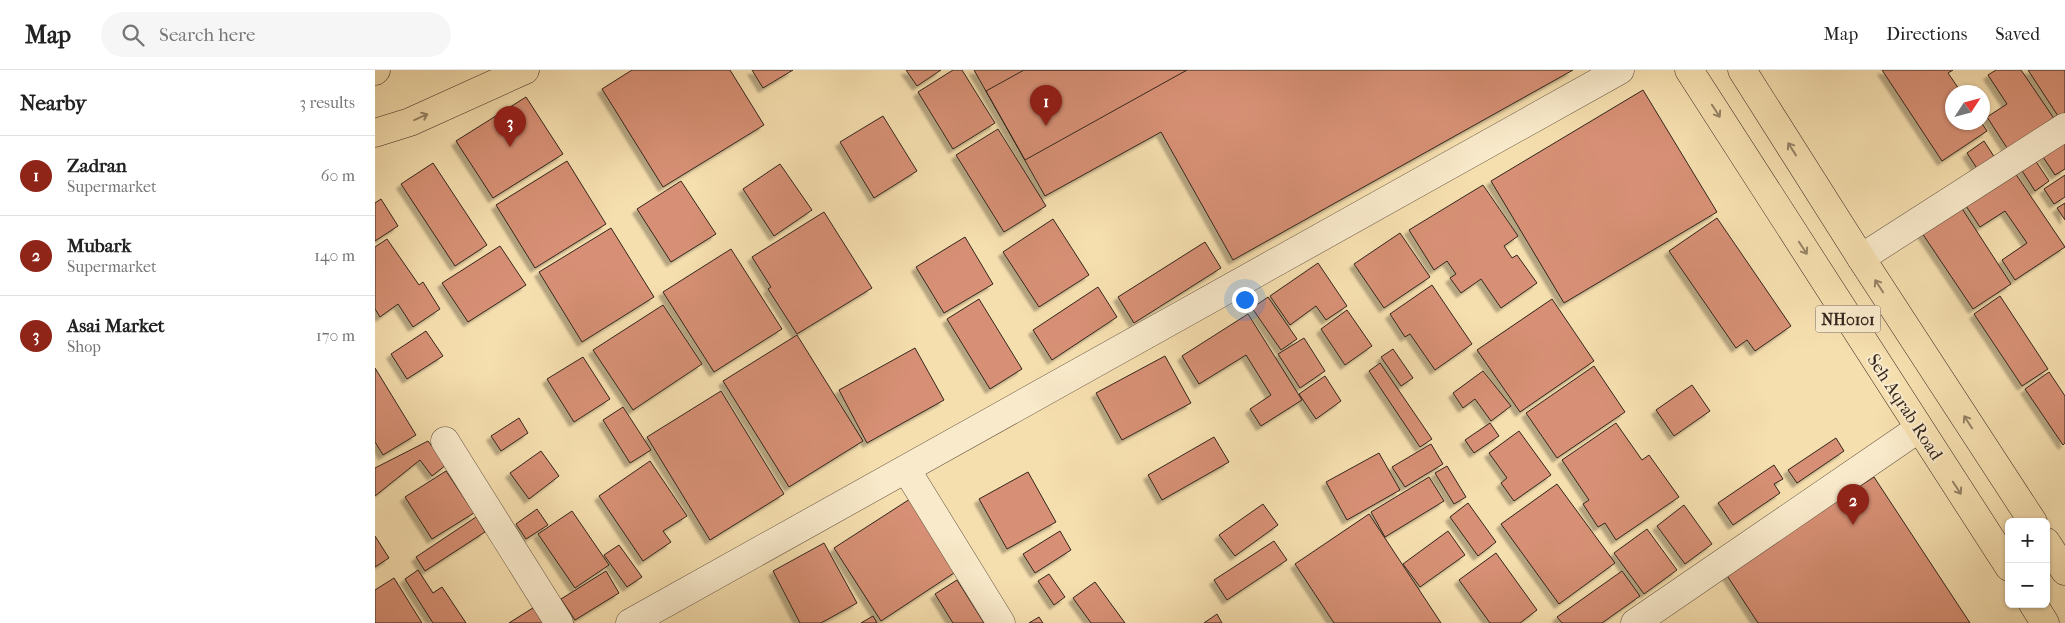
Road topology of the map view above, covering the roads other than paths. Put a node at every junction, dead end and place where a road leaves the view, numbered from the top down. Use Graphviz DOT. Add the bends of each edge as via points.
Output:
graph roads {
  1 [pos="525,70"];
  2 [pos="1620,70"];
  3 [pos="1689,70"];
  4 [pos="1742,70"];
  5 [pos="2065,126"];
  6 [pos="375,133"];
  7 [pos="1861,258"];
  8 [pos="1918,429"];
  9 [pos="445,441"];
  10 [pos="906,470"];
  11 [pos="2030,518"];
  12 [pos="2050,548"];
  13 [pos="2006,563"];
  14 [pos="2065,571"];
  15 [pos="2036,608"];
  16 [pos="559,623"];
  17 [pos="630,623"];
  18 [pos="1001,623"];
  19 [pos="1635,623"];
  20 [pos="2045,623"];
  6 -- 1 [label="highway, one-way" via="411,122"];
  2 -- 10 [label="street"];
  3 -- 8 [label="highway, Seh Aqrab Road / NH0101, one-way"];
  7 -- 4 [label="highway, NH0101, one-way"];
  5 -- 7 [label="street"];
  11 -- 7 [label="highway, NH0101, one-way"];
  8 -- 13 [label="highway, Seh Aqrab Road / NH0101, one-way"];
  8 -- 19 [label="street"];
  9 -- 16 [label="street"];
  10 -- 17 [label="street"];
  10 -- 18 [label="street"];
  12 -- 14 [label="highway"];
  15 -- 20 [label="highway"];
}
